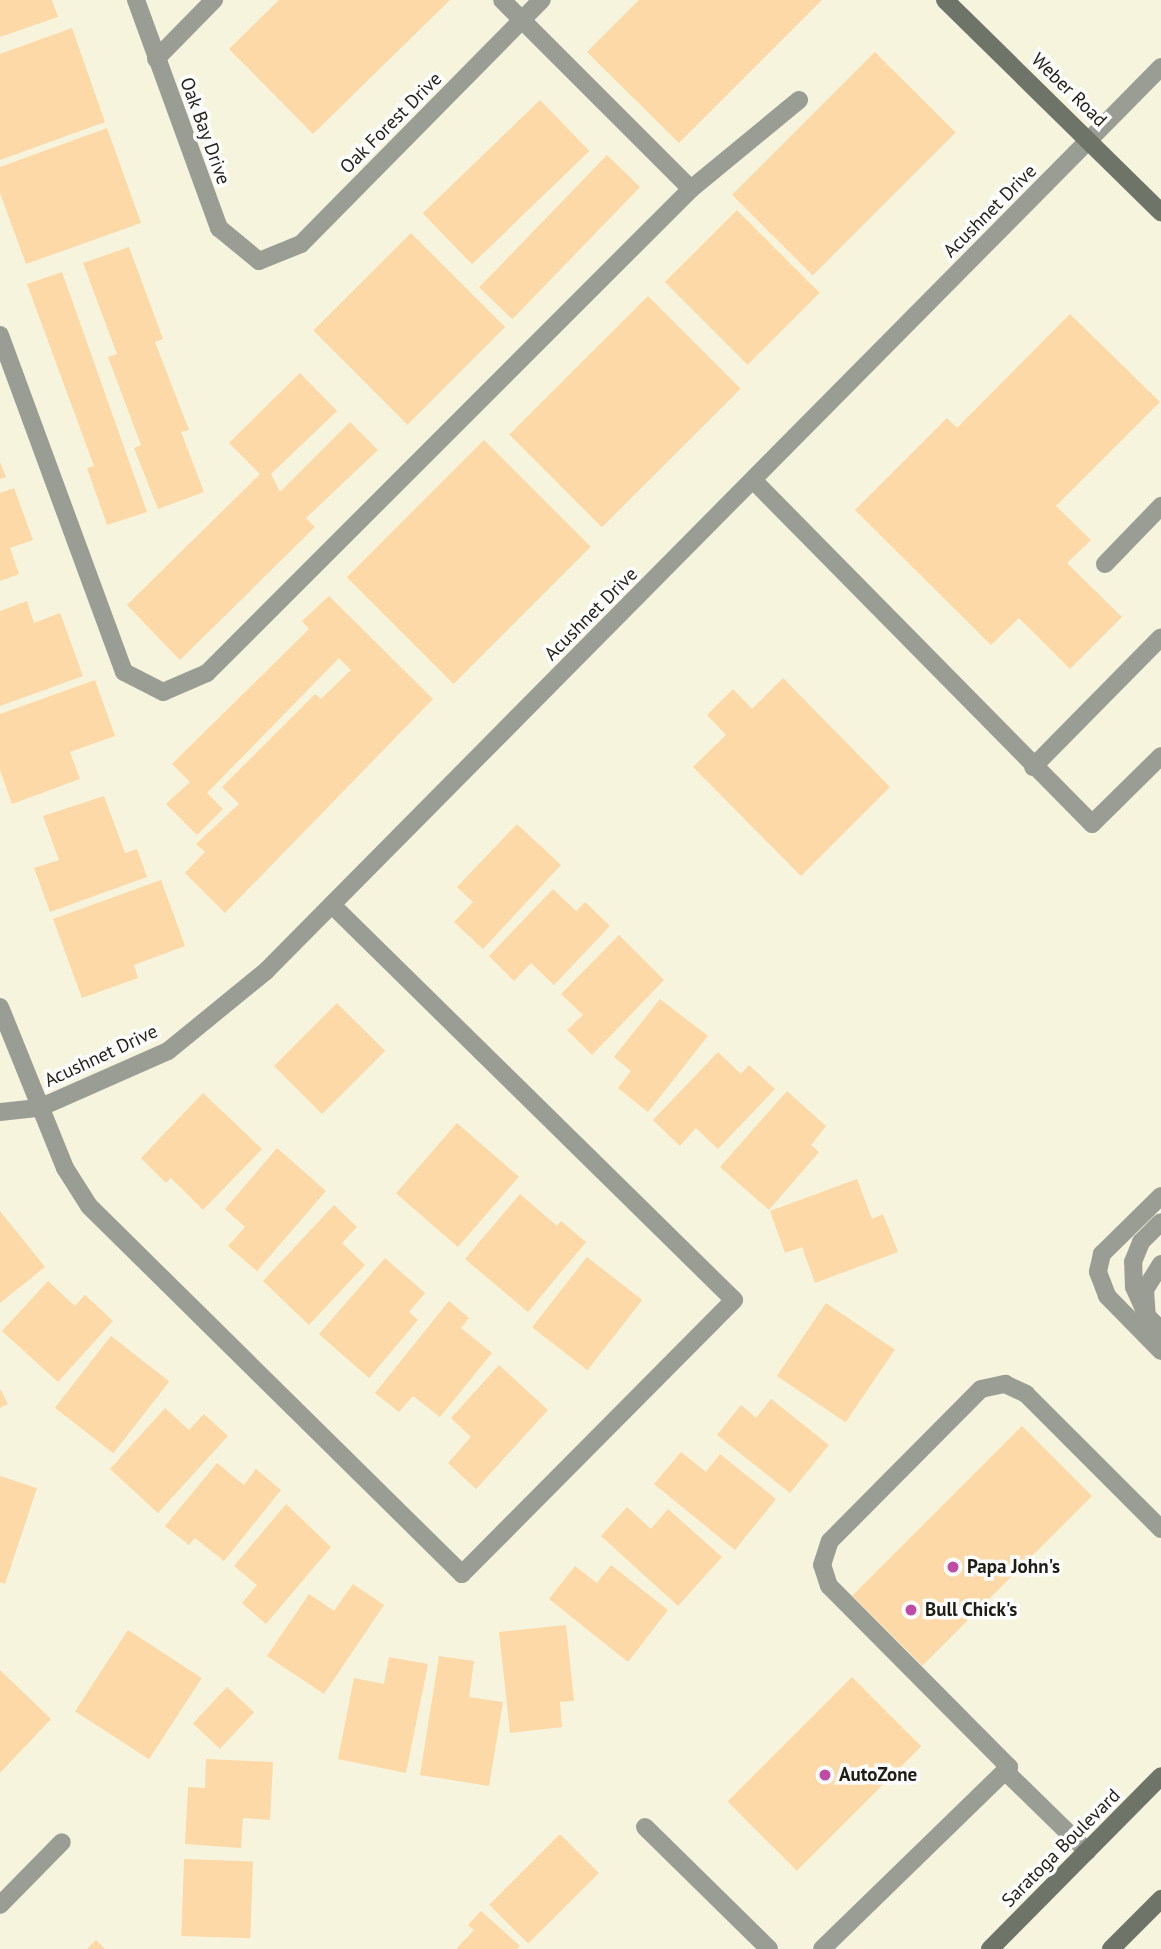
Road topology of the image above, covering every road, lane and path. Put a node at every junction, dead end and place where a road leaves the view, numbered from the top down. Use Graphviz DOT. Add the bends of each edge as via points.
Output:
graph roads {
  1 [pos="136,0"];
  2 [pos="214,0"];
  3 [pos="502,0"];
  4 [pos="542,0"];
  5 [pos="945,0"];
  6 [pos="522,20"];
  7 [pos="156,59"];
  8 [pos="1161,67"];
  9 [pos="799,100"];
  10 [pos="1090,139"];
  11 [pos="691,189"];
  12 [pos="1161,212"];
  13 [pos="259,261"];
  14 [pos="0,335"];
  15 [pos="752,480"];
  16 [pos="1161,506"];
  17 [pos="1105,564"];
  18 [pos="1161,637"];
  19 [pos="1161,756"];
  20 [pos="1033,767"];
  21 [pos="332,905"];
  22 [pos="0,1007"];
  23 [pos="39,1108"];
  24 [pos="0,1112"];
  25 [pos="1161,1196"];
  26 [pos="1161,1222"];
  27 [pos="1161,1264"];
  28 [pos="1147,1316"];
  29 [pos="1161,1330"];
  30 [pos="1161,1351"];
  31 [pos="1161,1529"];
  32 [pos="1005,1771"];
  33 [pos="1161,1776"];
  34 [pos="645,1827"];
  35 [pos="62,1842"];
  36 [pos="1087,1851"];
  37 [pos="1161,1899"];
  38 [pos="0,1905"];
  39 [pos="769,1949"];
  40 [pos="822,1949"];
  41 [pos="990,1949"];
  42 [pos="1111,1949"];
  1 -- 7 [label="street, Oak Bay Drive"];
  2 -- 7 [label="street"];
  3 -- 6 [label="street"];
  4 -- 6 [label="street, Oak Forest Drive"];
  5 -- 10 [label="main road, Weber Road"];
  6 -- 11 [label="street"];
  6 -- 13 [label="street, Oak Forest Drive" via="301,244"];
  7 -- 13 [label="street, Oak Bay Drive" via="219,228"];
  8 -- 10 [label="street, Acushnet Drive"];
  9 -- 11 [label="street"];
  10 -- 12 [label="main road, Weber Road"];
  10 -- 15 [label="street, Acushnet Drive"];
  11 -- 14 [label="street" via="207,673 163,692 124,672"];
  15 -- 20 [label="street"];
  15 -- 21 [label="street, Acushnet Drive"];
  16 -- 17 [label="street"];
  18 -- 20 [label="street"];
  19 -- 20 [label="street" via="1092,824"];
  21 -- 23 [label="street, Acushnet Drive" via="266,971 168,1051"];
  21 -- 23 [label="street" via="734,1300 462,1574 89,1206 65,1168"];
  22 -- 23 [label="street"];
  23 -- 24 [label="street, Acushnet Drive"];
  25 -- 30 [label="street" via="1102,1254 1098,1272 1107,1296"];
  26 -- 28 [label="street" via="1141,1242 1133,1262 1134,1287"];
  27 -- 28 [label="street" via="1145,1290"];
  28 -- 29 [label="street"];
  31 -- 32 [label="street" via="1026,1394 1005,1384 981,1389 830,1541 822,1565 829,1586 1009,1767"];
  32 -- 36 [label="street"];
  32 -- 40 [label="street"];
  33 -- 36 [label="main road, Saratoga Boulevard"];
  34 -- 39 [label="street"];
  35 -- 38 [label="street"];
  36 -- 41 [label="main road, Saratoga Boulevard"];
  37 -- 42 [label="main road"];
}
